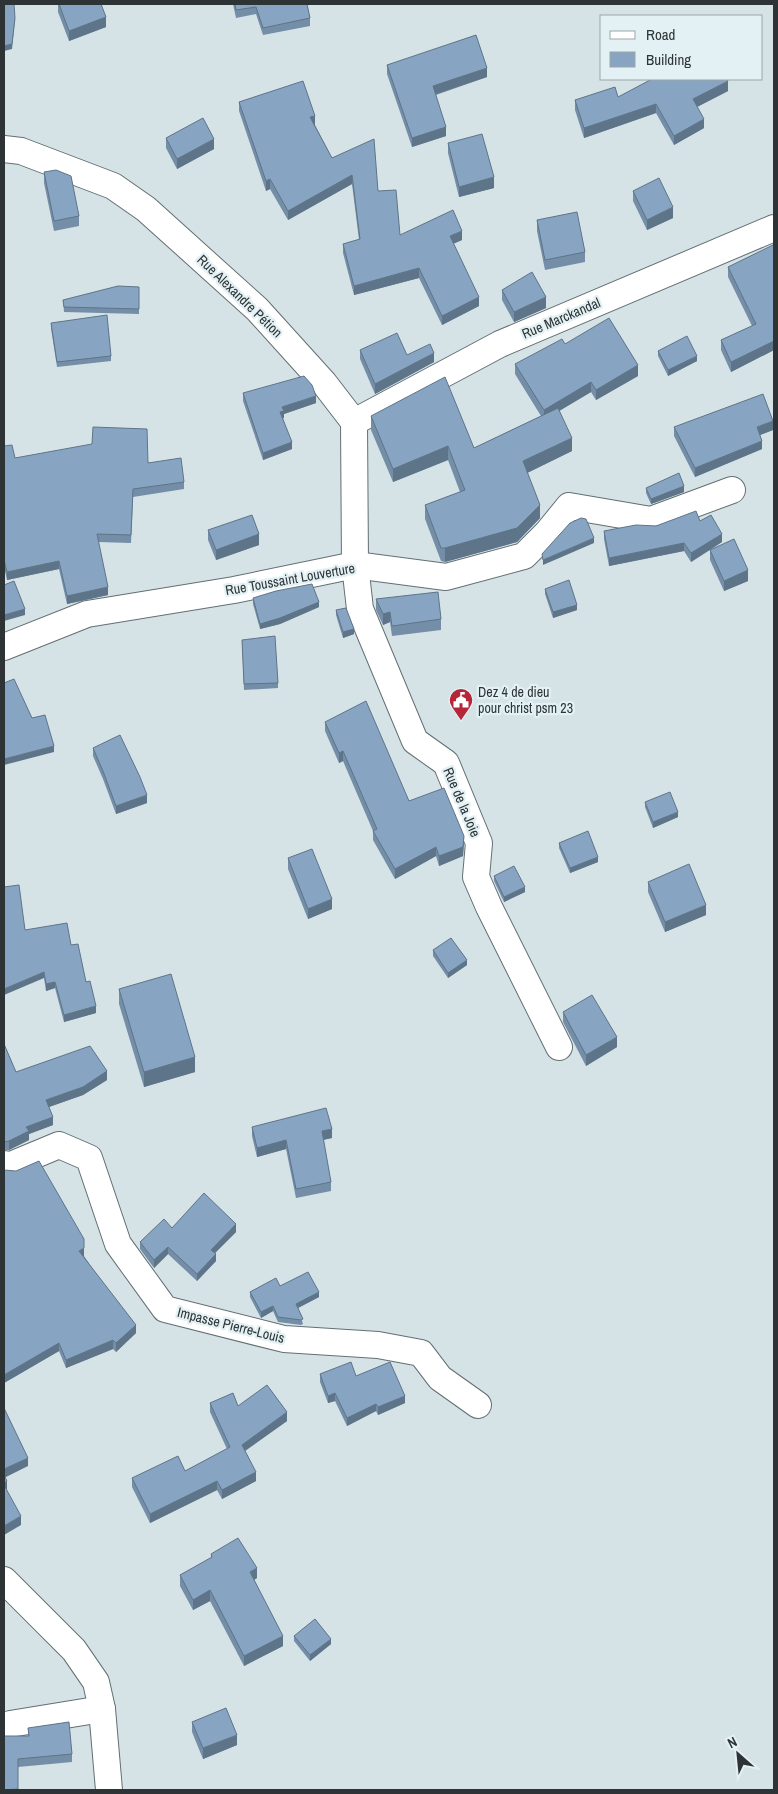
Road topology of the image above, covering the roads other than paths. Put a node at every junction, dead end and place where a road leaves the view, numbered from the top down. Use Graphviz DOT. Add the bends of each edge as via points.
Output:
graph roads {
  1 [pos="4,149"];
  2 [pos="774,228"];
  3 [pos="354,422"];
  4 [pos="732,490"];
  5 [pos="355,565"];
  6 [pos="4,647"];
  7 [pos="559,1047"];
  8 [pos="4,1164"];
  9 [pos="478,1405"];
  10 [pos="4,1580"];
  11 [pos="102,1709"];
  12 [pos="10,1724"];
  13 [pos="109,1790"];
  1 -- 3 [label="street, Rue Alexandre Pétion" via="21,151 113,186 146,209 258,309"];
  2 -- 3 [label="street, Rue Marckandal" via="500,344"];
  3 -- 5 [label="street"];
  4 -- 5 [label="street, Rue Toussaint Louverture" via="652,520 569,506 524,556 446,576"];
  5 -- 6 [label="street, Rue Toussaint Louverture" via="234,590 87,614"];
  5 -- 7 [label="street, Rue de la Joie" via="360,609 415,741 446,763 479,843 476,877"];
  8 -- 9 [label="street, Impasse Pierre-Louis" via="11,1165 59,1145 89,1158 118,1244 164,1309 284,1339 378,1345 421,1353 440,1378"];
  10 -- 11 [label="street" via="74,1650 96,1682"];
  11 -- 12 [label="street"];
  11 -- 13 [label="street"];
}
